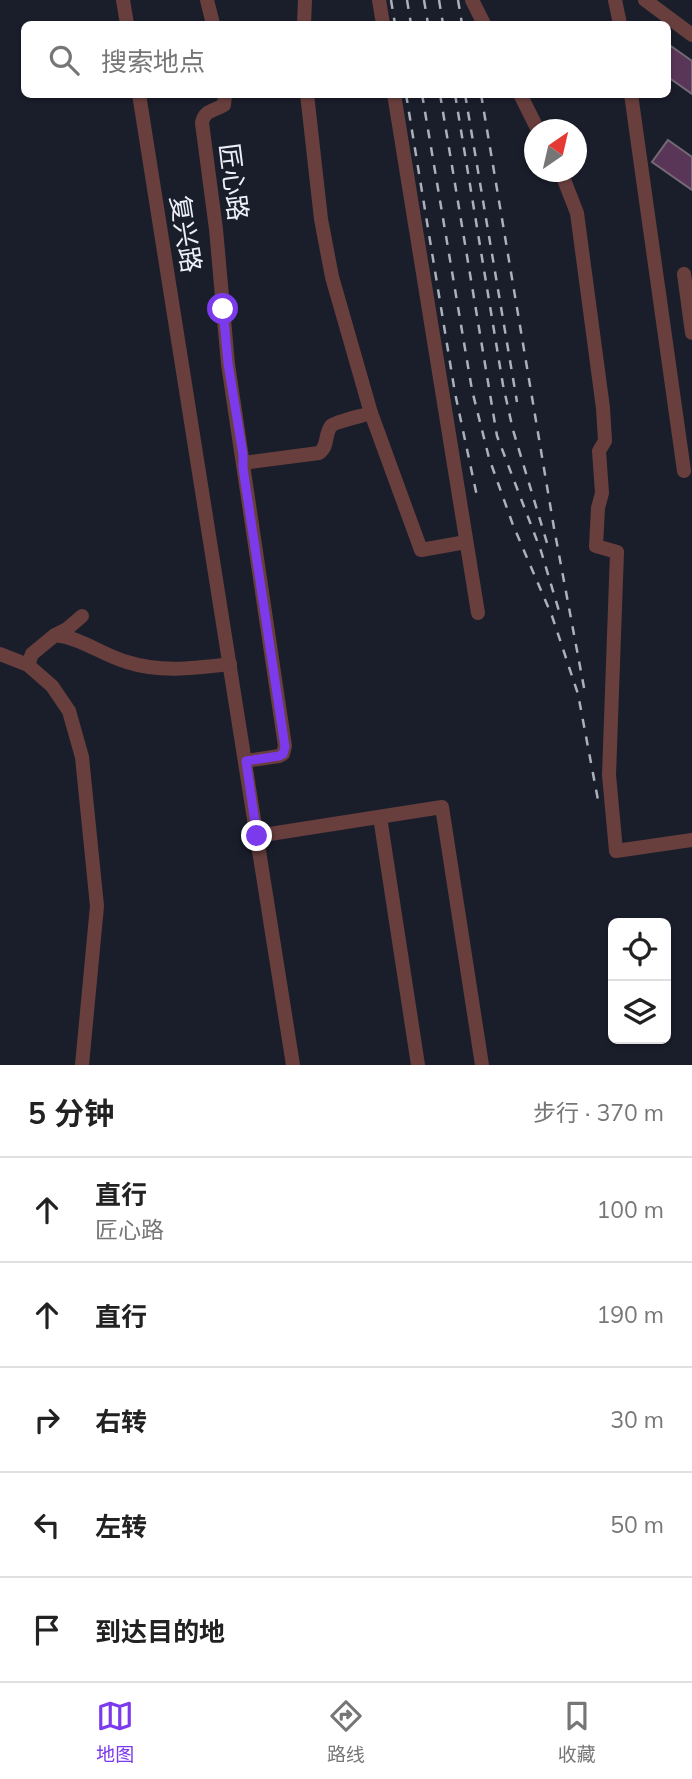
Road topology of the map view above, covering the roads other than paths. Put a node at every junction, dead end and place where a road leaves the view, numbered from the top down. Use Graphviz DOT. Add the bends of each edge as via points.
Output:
graph roads {
  1 [pos="123,0"];
  2 [pos="207,0"];
  3 [pos="305,0"];
  4 [pos="379,0"];
  5 [pos="472,0"];
  6 [pos="615,0"];
  7 [pos="645,0"];
  8 [pos="126,21"];
  9 [pos="212,21"];
  10 [pos="304,21"];
  11 [pos="382,21"];
  12 [pos="482,21"];
  13 [pos="619,21"];
  14 [pos="692,36"];
  15 [pos="140,98"];
  16 [pos="225,98"];
  17 [pos="307,98"];
  18 [pos="395,98"];
  19 [pos="522,98"];
  20 [pos="632,98"];
  21 [pos="532,119"];
  22 [pos="565,182"];
  23 [pos="688,274"];
  24 [pos="658,278"];
  25 [pos="692,328"];
  26 [pos="371,413"];
  27 [pos="243,459"];
  28 [pos="689,476"];
  29 [pos="466,542"];
  30 [pos="478,613"];
  31 [pos="82,616"];
  32 [pos="55,635"];
  33 [pos="0,654"];
  34 [pos="230,664"];
  35 [pos="29,665"];
  36 [pos="245,758"];
  37 [pos="380,817"];
  38 [pos="257,836"];
  39 [pos="692,840"];
  40 [pos="82,1065"];
  41 [pos="293,1065"];
  42 [pos="418,1065"];
  43 [pos="482,1065"];
  1 -- 8 [label="street"];
  2 -- 9 [label="street"];
  3 -- 10 [label="street"];
  4 -- 11 [label="street"];
  5 -- 12 [label="street"];
  6 -- 13 [label="street"];
  7 -- 14 [label="street"];
  15 -- 34 [label="street, 复兴路"];
  16 -- 27 [label="street, 匠心路" via="224,105 207,112 202,123"];
  17 -- 26 [label="street" via="332,276"];
  18 -- 29 [label="street"];
  19 -- 21 [label="street"];
  20 -- 24 [label="street"];
  22 -- 39 [label="street" via="577,214 603,408 605,441 599,451 602,493 596,546 617,552 610,775 616,850"];
  23 -- 24 [label="street"];
  23 -- 25 [label="street"];
  24 -- 28 [label="street"];
  26 -- 27 [label="street" via="334,424 320,453"];
  26 -- 29 [label="street" via="421,550"];
  27 -- 36 [label="street" via="285,747 279,756"];
  29 -- 30 [label="street"];
  31 -- 32 [label="street"];
  32 -- 34 [label="street" via="72,637 145,667"];
  32 -- 35 [label="street" via="32,654"];
  33 -- 35 [label="street"];
  34 -- 36 [label="street, 复兴路"];
  35 -- 40 [label="street" via="52,686 69,711 82,757 97,905"];
  36 -- 38 [label="street, 复兴路"];
  37 -- 38 [label="street"];
  37 -- 42 [label="street"];
  37 -- 43 [label="street" via="442,807"];
  38 -- 41 [label="street, 复兴路"];
}
